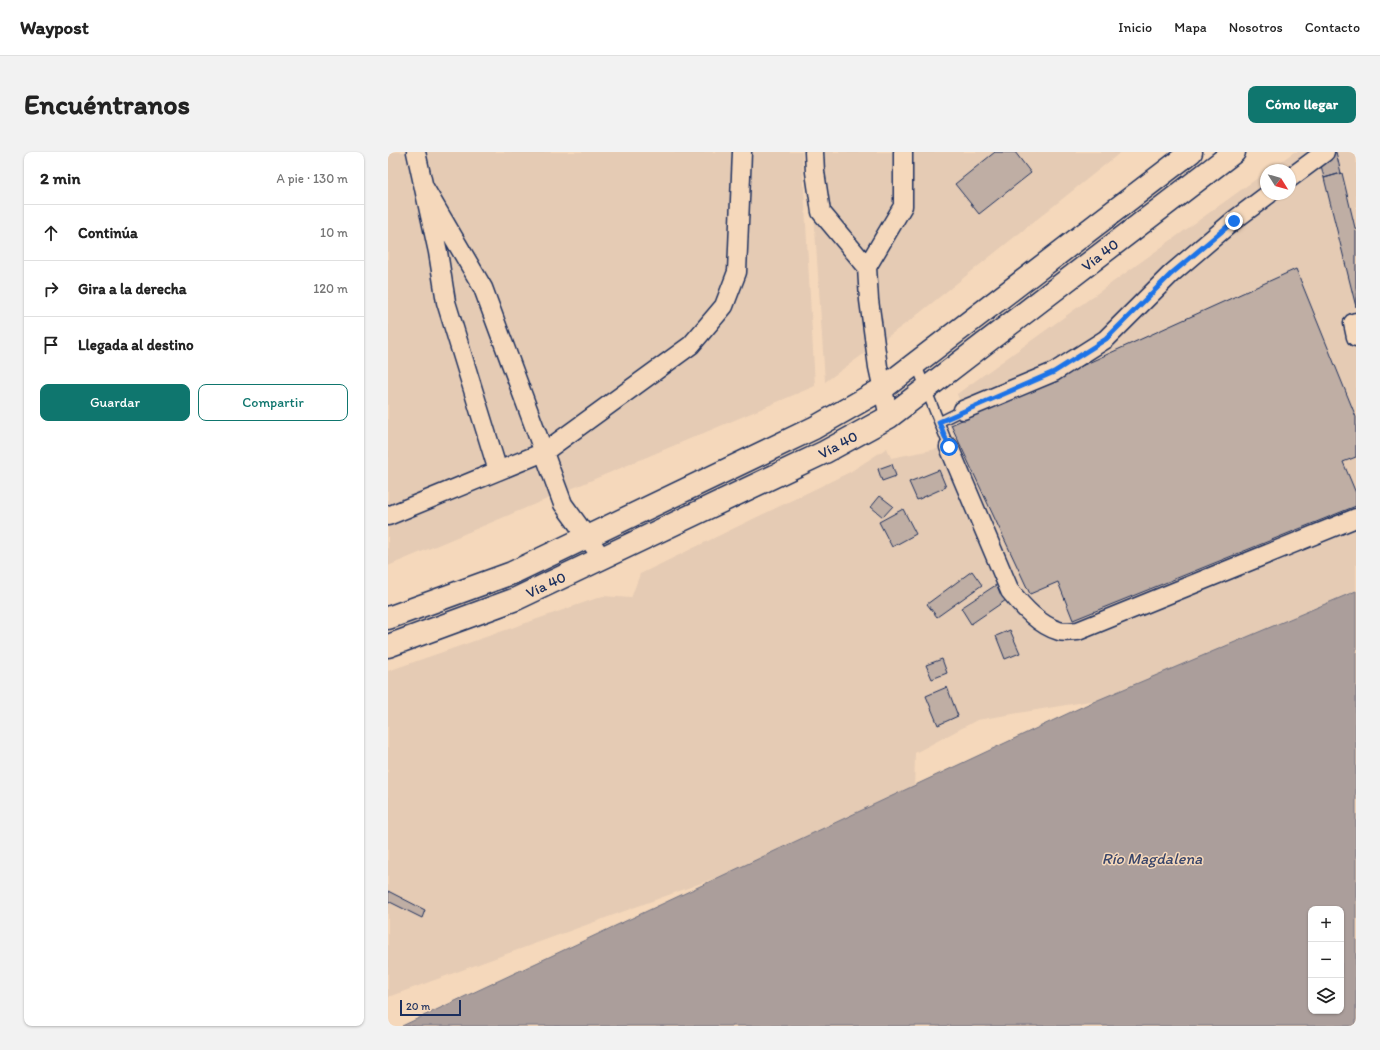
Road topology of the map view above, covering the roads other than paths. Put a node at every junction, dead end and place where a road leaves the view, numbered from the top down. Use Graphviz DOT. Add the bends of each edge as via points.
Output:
graph roads {
  1 [pos="416,152"];
  2 [pos="742,152"];
  3 [pos="814,152"];
  4 [pos="903,152"];
  5 [pos="1191,152"];
  6 [pos="1234,152"];
  7 [pos="1325,152"];
  8 [pos="1296,174"];
  9 [pos="424,187"];
  10 [pos="1262,200"];
  11 [pos="867,267"];
  12 [pos="1356,322"];
  13 [pos="1356,337"];
  14 [pos="916,364"];
  15 [pos="882,389"];
  16 [pos="926,389"];
  17 [pos="963,410"];
  18 [pos="888,417"];
  19 [pos="939,422"];
  20 [pos="949,447"];
  21 [pos="544,452"];
  22 [pos="498,471"];
  23 [pos="388,516"];
  24 [pos="1356,518"];
  25 [pos="588,538"];
  26 [pos="603,559"];
  27 [pos="388,618"];
  28 [pos="388,646"];
  1 -- 9 [label="street"];
  2 -- 21 [label="street" via="737,272 724,306 691,345"];
  3 -- 11 [label="street" via="822,212"];
  4 -- 11 [label="street" via="903,206"];
  5 -- 14 [label="highway, Vía 40"];
  6 -- 16 [label="highway, Vía 40"];
  7 -- 8 [label="street"];
  9 -- 21 [label="street" via="483,288"];
  9 -- 22 [label="street" via="446,302"];
  10 -- 17 [label="street" via="1171,274 1106,339 1054,372"];
  11 -- 15 [label="street" via="869,300"];
  12 -- 13 [label="street" via="1353,323"];
  14 -- 15 [label="highway, Vía 40"];
  14 -- 16 [label="lane"];
  15 -- 18 [label="street"];
  15 -- 25 [label="highway, Vía 40" via="814,428"];
  16 -- 18 [label="highway, Vía 40"];
  16 -- 19 [label="lane"];
  17 -- 19 [label="lane"];
  18 -- 26 [label="highway, Vía 40" via="825,452"];
  19 -- 20 [label="lane"];
  20 -- 24 [label="street" via="1010,591 1024,608 1047,626 1061,632 1078,631"];
  21 -- 22 [label="street"];
  21 -- 25 [label="street" via="563,504"];
  22 -- 23 [label="street"];
  25 -- 26 [label="street"];
  25 -- 27 [label="highway, Vía 40" via="512,573"];
  26 -- 28 [label="highway, Vía 40" via="516,599"];
}
